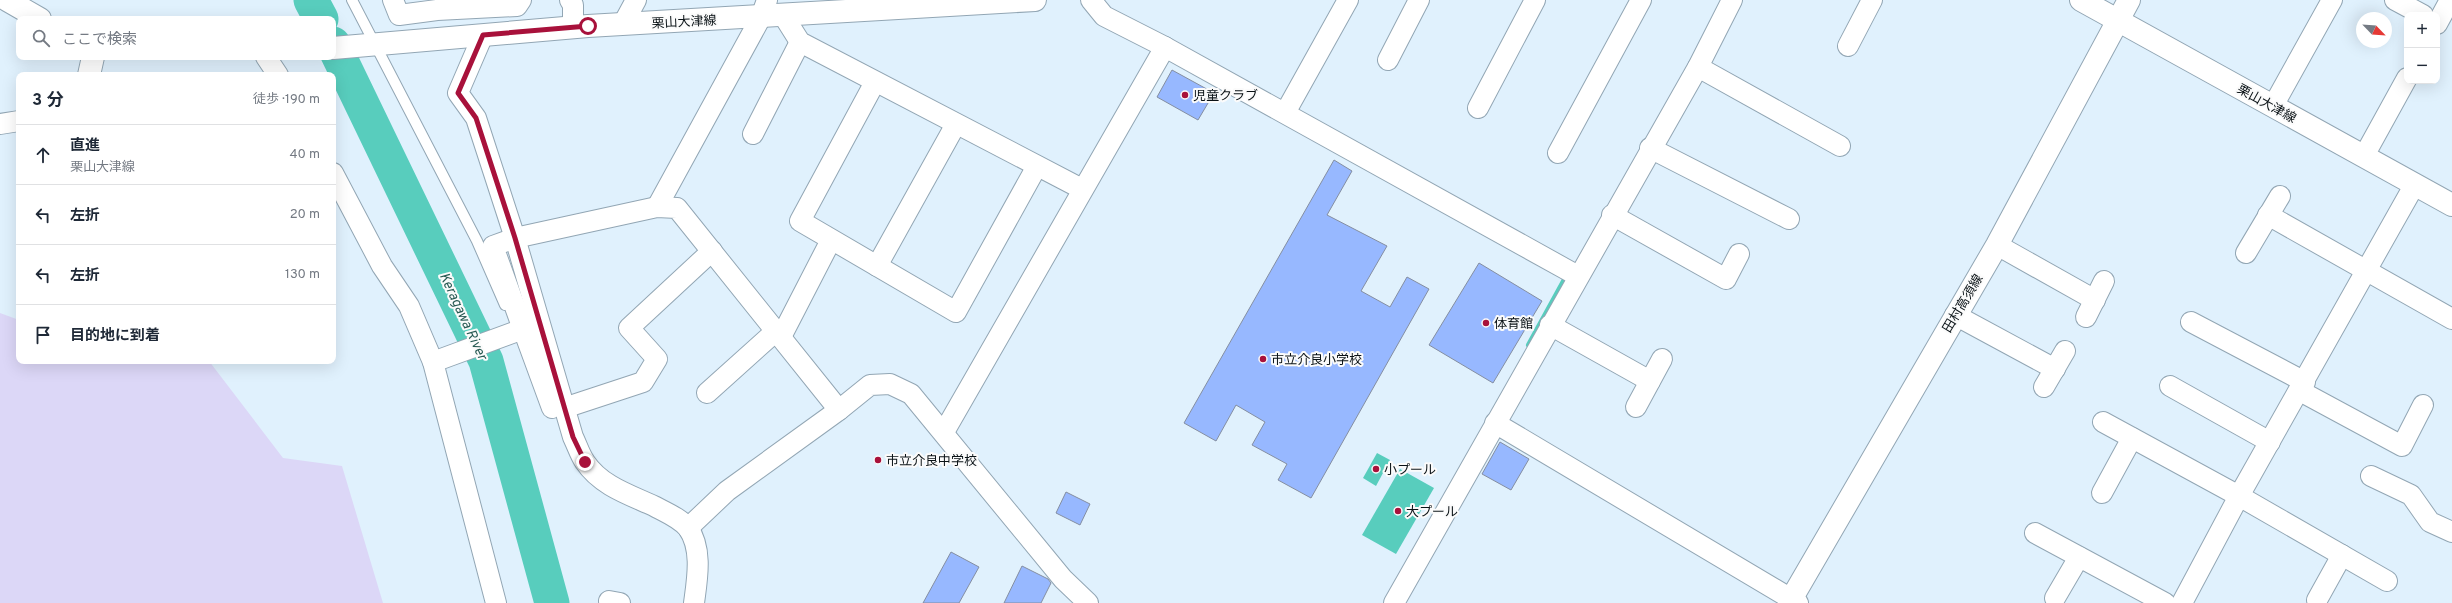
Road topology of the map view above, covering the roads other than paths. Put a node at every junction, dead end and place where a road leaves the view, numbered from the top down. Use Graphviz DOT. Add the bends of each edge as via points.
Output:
graph roads {
  1 [pos="7,0"];
  2 [pos="352,0"];
  3 [pos="393,0"];
  4 [pos="521,0"];
  5 [pos="570,0"];
  6 [pos="636,0"];
  7 [pos="1035,0"];
  8 [pos="1091,0"];
  9 [pos="1348,0"];
  10 [pos="1419,0"];
  11 [pos="1535,0"];
  12 [pos="1641,0"];
  13 [pos="1732,0"];
  14 [pos="1872,0"];
  15 [pos="2081,0"];
  16 [pos="2129,0"];
  17 [pos="2332,0"];
  18 [pos="2395,0"];
  19 [pos="2450,0"];
  20 [pos="440,5"];
  21 [pos="764,8"];
  22 [pos="2417,12"];
  23 [pos="783,15"];
  24 [pos="35,16"];
  25 [pos="2440,18"];
  26 [pos="2118,21"];
  27 [pos="623,24"];
  28 [pos="573,27"];
  29 [pos="483,35"];
  30 [pos="800,42"];
  31 [pos="373,45"];
  32 [pos="1165,46"];
  33 [pos="1848,46"];
  34 [pos="336,48"];
  35 [pos="92,60"];
  36 [pos="268,60"];
  37 [pos="1388,60"];
  38 [pos="1698,67"];
  39 [pos="90,72"];
  40 [pos="276,72"];
  41 [pos="875,82"];
  42 [pos="2404,83"];
  43 [pos="2273,106"];
  44 [pos="1478,108"];
  45 [pos="1285,113"];
  46 [pos="16,121"];
  47 [pos="0,124"];
  48 [pos="956,124"];
  49 [pos="753,134"];
  50 [pos="1840,146"];
  51 [pos="1650,148"];
  52 [pos="1558,153"];
  53 [pos="2364,156"];
  54 [pos="1037,166"];
  55 [pos="336,179"];
  56 [pos="2415,184"];
  57 [pos="1082,189"];
  58 [pos="2280,196"];
  59 [pos="2452,205"];
  60 [pos="657,207"];
  61 [pos="1612,214"];
  62 [pos="2268,215"];
  63 [pos="1788,219"];
  64 [pos="515,238"];
  65 [pos="831,240"];
  66 [pos="1997,245"];
  67 [pos="712,251"];
  68 [pos="2246,253"];
  69 [pos="1739,254"];
  70 [pos="877,266"];
  71 [pos="2367,271"];
  72 [pos="1578,276"];
  73 [pos="2104,281"];
  74 [pos="2095,300"];
  75 [pos="1955,315"];
  76 [pos="2086,318"];
  77 [pos="2452,319"];
  78 [pos="2191,322"];
  79 [pos="1550,325"];
  80 [pos="515,331"];
  81 [pos="779,334"];
  82 [pos="2065,350"];
  83 [pos="441,358"];
  84 [pos="1662,359"];
  85 [pos="2055,369"];
  86 [pos="1650,381"];
  87 [pos="2170,386"];
  88 [pos="2302,386"];
  89 [pos="2044,387"];
  90 [pos="707,393"];
  91 [pos="2423,405"];
  92 [pos="1636,407"];
  93 [pos="564,408"];
  94 [pos="839,410"];
  95 [pos="2103,422"];
  96 [pos="1496,423"];
  97 [pos="944,432"];
  98 [pos="573,437"];
  99 [pos="2132,438"];
  100 [pos="2270,442"];
  101 [pos="2371,476"];
  102 [pos="2102,493"];
  103 [pos="2239,496"];
  104 [pos="688,528"];
  105 [pos="2452,532"];
  106 [pos="2035,533"];
  107 [pos="2342,555"];
  108 [pos="2079,557"];
  109 [pos="2387,581"];
  110 [pos="2055,598"];
  111 [pos="2317,600"];
  112 [pos="1793,602"];
  113 [pos="496,603"];
  114 [pos="610,603"];
  115 [pos="620,603"];
  116 [pos="694,603"];
  117 [pos="1088,603"];
  118 [pos="1394,603"];
  119 [pos="2165,603"];
  120 [pos="2182,603"];
  1 -- 24 [label="main road"];
  2 -- 31 [label="lane"];
  3 -- 20 [label="street" via="399,15"];
  4 -- 20 [label="street" via="517,6"];
  5 -- 28 [label="street" via="573,5"];
  6 -- 27 [label="street"];
  7 -- 23 [label="main road, 栗山大津線"];
  8 -- 32 [label="street" via="1104,16"];
  9 -- 45 [label="street"];
  10 -- 37 [label="street"];
  11 -- 44 [label="street"];
  12 -- 52 [label="street"];
  13 -- 38 [label="street"];
  14 -- 33 [label="street"];
  15 -- 26 [label="main road, 栗山大津線"];
  16 -- 26 [label="main road, 田村高須線"];
  17 -- 43 [label="street"];
  18 -- 22 [label="street"];
  19 -- 25 [label="street"];
  21 -- 23 [label="main road, 栗山大津線"];
  21 -- 27 [label="main road, 栗山大津線"];
  21 -- 60 [label="street"];
  23 -- 30 [label="street"];
  26 -- 43 [label="main road, 栗山大津線"];
  26 -- 66 [label="main road, 田村高須線"];
  27 -- 28 [label="main road, 栗山大津線"];
  28 -- 29 [label="main road, 栗山大津線"];
  29 -- 31 [label="main road, 栗山大津線"];
  29 -- 64 [label="street" via="458,93 476,118"];
  30 -- 41 [label="street"];
  30 -- 49 [label="street"];
  31 -- 34 [label="main road, 栗山大津線"];
  31 -- 80 [label="lane" via="477,241"];
  32 -- 45 [label="street"];
  32 -- 57 [label="street"];
  35 -- 39 [label="main road"];
  36 -- 40 [label="street"];
  38 -- 50 [label="street"];
  38 -- 51 [label="street"];
  41 -- 48 [label="street"];
  41 -- 65 [label="street" via="800,221"];
  42 -- 53 [label="street"];
  43 -- 53 [label="main road, 栗山大津線"];
  45 -- 72 [label="street"];
  46 -- 47 [label="street"];
  48 -- 54 [label="street"];
  48 -- 70 [label="street"];
  51 -- 61 [label="street"];
  51 -- 63 [label="street"];
  53 -- 56 [label="main road, 栗山大津線"];
  54 -- 57 [label="street"];
  54 -- 70 [label="street" via="956,312"];
  55 -- 83 [label="street" via="382,266"];
  56 -- 59 [label="main road, 栗山大津線"];
  56 -- 71 [label="street"];
  57 -- 97 [label="street"];
  58 -- 62 [label="street"];
  60 -- 64 [label="street"];
  60 -- 67 [label="street" via="677,208"];
  61 -- 69 [label="street" via="1726,279"];
  61 -- 72 [label="street"];
  62 -- 68 [label="street"];
  62 -- 71 [label="street"];
  64 -- 80 [label="street" via="493,246"];
  64 -- 93 [label="street"];
  65 -- 70 [label="street"];
  65 -- 81 [label="street"];
  66 -- 74 [label="street"];
  66 -- 75 [label="main road, 田村高須線"];
  67 -- 81 [label="street"];
  67 -- 93 [label="street" via="629,328 657,359 643,382"];
  71 -- 77 [label="street"];
  71 -- 88 [label="street"];
  72 -- 79 [label="street"];
  73 -- 74 [label="street"];
  74 -- 76 [label="street"];
  75 -- 85 [label="street"];
  75 -- 112 [label="main road, 田村高須線"];
  78 -- 88 [label="street"];
  79 -- 86 [label="street"];
  79 -- 96 [label="street"];
  80 -- 83 [label="street"];
  80 -- 98 [label="street" via="562,437"];
  81 -- 90 [label="street"];
  81 -- 94 [label="street"];
  82 -- 85 [label="street"];
  83 -- 113 [label="street"];
  84 -- 86 [label="street"];
  85 -- 89 [label="street"];
  86 -- 92 [label="street"];
  87 -- 100 [label="street"];
  88 -- 91 [label="street" via="2402,446"];
  88 -- 100 [label="street"];
  93 -- 98 [label="street"];
  94 -- 97 [label="street" via="870,385 890,384 911,394"];
  94 -- 104 [label="street" via="726,491"];
  95 -- 99 [label="street"];
  96 -- 112 [label="street"];
  96 -- 118 [label="street"];
  97 -- 117 [label="street" via="1063,579"];
  98 -- 104 [label="street" via="585,462 612,487 670,514"];
  99 -- 102 [label="street"];
  99 -- 103 [label="street"];
  100 -- 103 [label="street"];
  101 -- 105 [label="street" via="2411,495 2430,522"];
  103 -- 107 [label="street"];
  103 -- 120 [label="street"];
  104 -- 116 [label="street" via="696,549 698,573"];
  106 -- 108 [label="street"];
  107 -- 109 [label="street"];
  107 -- 111 [label="street"];
  108 -- 110 [label="street"];
  108 -- 119 [label="street"];
  114 -- 115 [label="street" via="609,601"];
}
